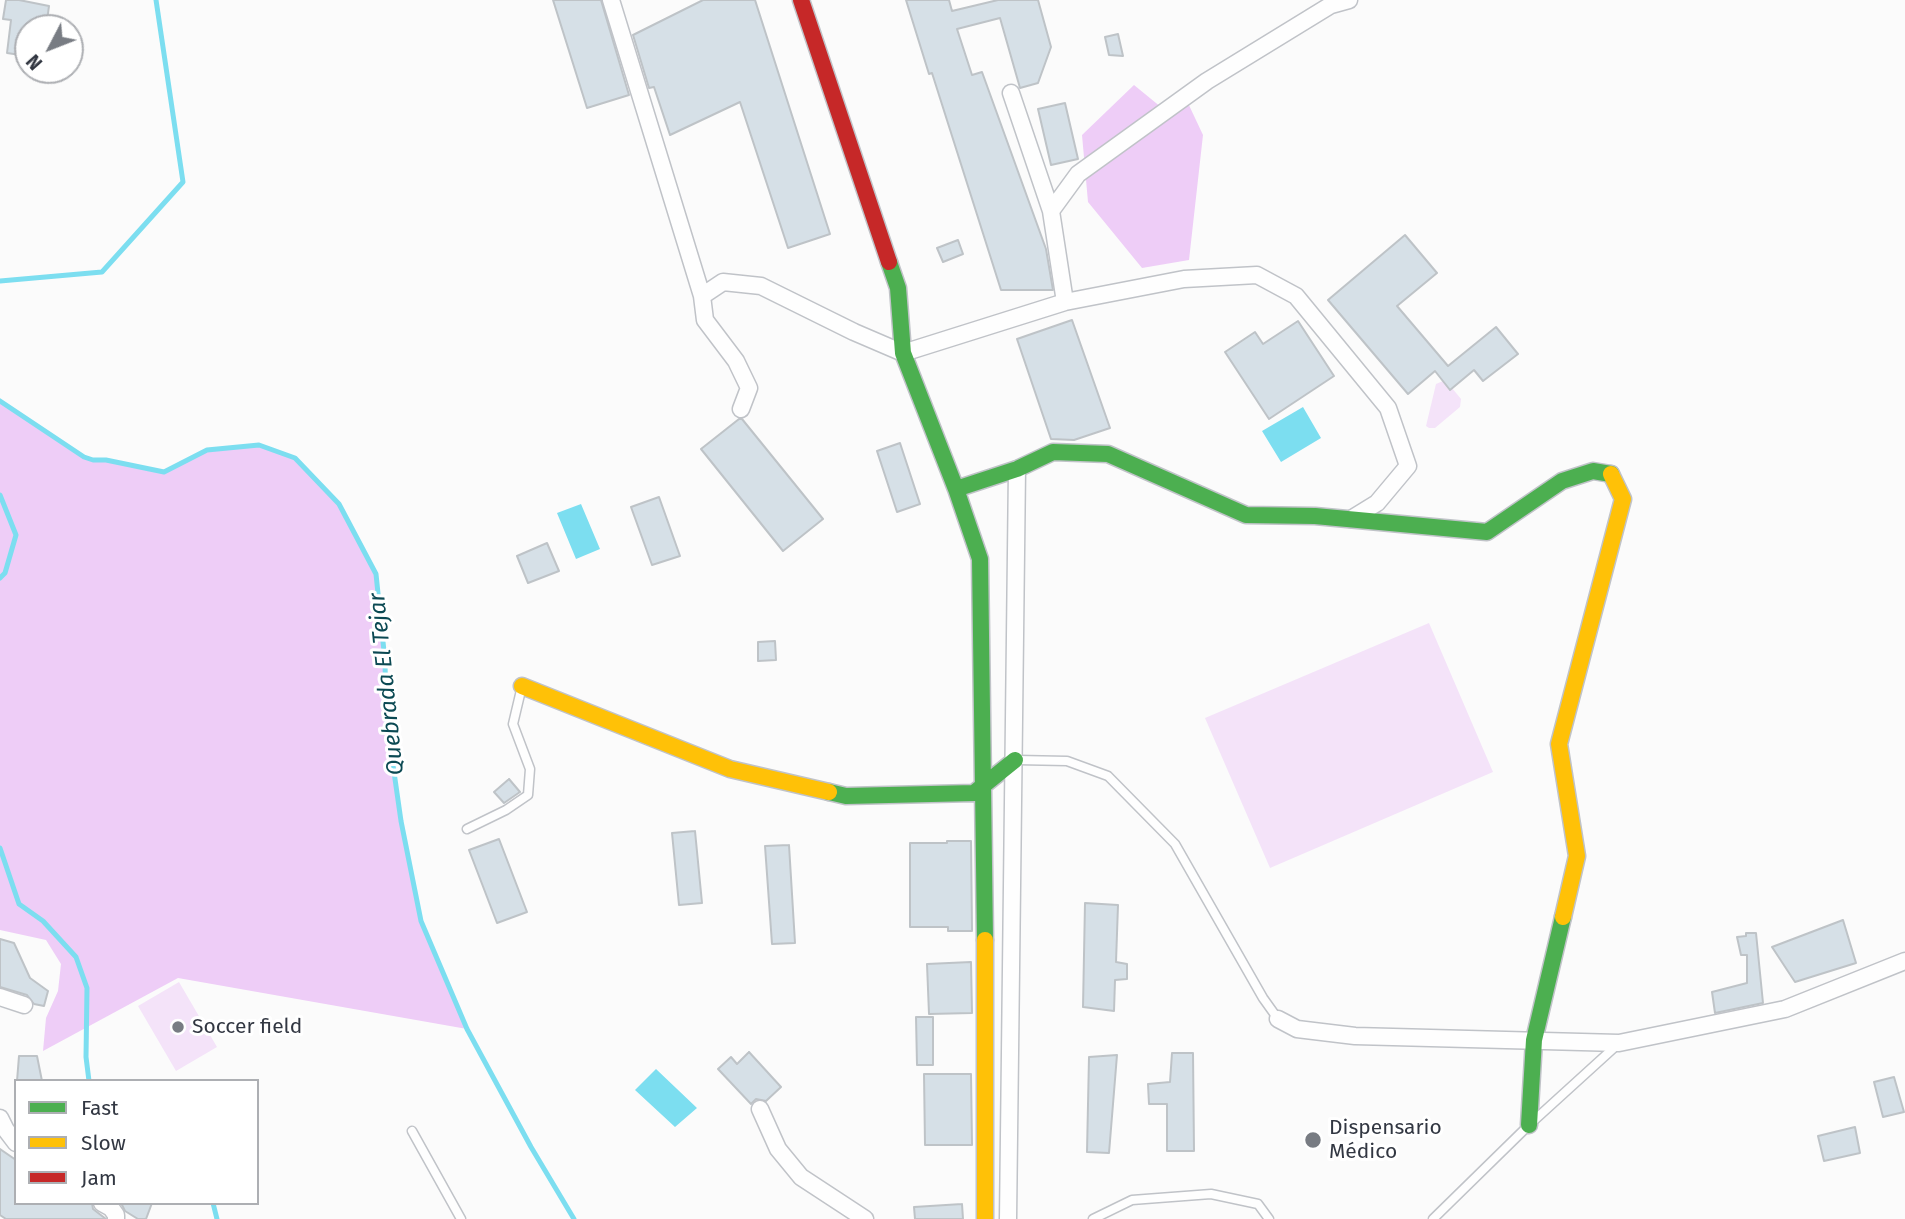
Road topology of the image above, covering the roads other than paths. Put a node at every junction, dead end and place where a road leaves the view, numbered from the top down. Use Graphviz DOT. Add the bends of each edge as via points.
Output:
graph roads {
  1 [pos="611,0"];
  2 [pos="801,0"];
  3 [pos="1349,0"];
  4 [pos="1011,93"];
  5 [pos="1051,211"];
  6 [pos="702,296"];
  7 [pos="1065,302"];
  8 [pos="903,353"];
  9 [pos="741,409"];
  10 [pos="1017,469"];
  11 [pos="956,489"];
  12 [pos="1351,519"];
  13 [pos="522,686"];
  14 [pos="1015,760"];
  15 [pos="983,788"];
  16 [pos="467,829"];
  17 [pos="1011,889"];
  18 [pos="985,890"];
  19 [pos="1905,961"];
  20 [pos="0,997"];
  21 [pos="24,1005"];
  22 [pos="1278,1019"];
  23 [pos="1534,1040"];
  24 [pos="1619,1043"];
  25 [pos="760,1109"];
  26 [pos="1529,1125"];
  27 [pos="412,1130"];
  28 [pos="461,1219"];
  29 [pos="865,1219"];
  30 [pos="985,1219"];
  31 [pos="1009,1219"];
  32 [pos="1093,1219"];
  33 [pos="1269,1219"];
  34 [pos="1433,1219"];
  1 -- 6 [label="street"];
  2 -- 8 [label="street" via="898,288"];
  3 -- 5 [label="street" via="1331,5 1207,81 1077,174"];
  4 -- 5 [label="street"];
  5 -- 7 [label="street"];
  6 -- 8 [label="street" via="723,282 761,286"];
  6 -- 9 [label="street" via="705,320 736,361 749,388"];
  7 -- 8 [label="street"];
  7 -- 12 [label="street" via="1184,279 1257,275 1296,296 1388,408 1408,466 1377,502"];
  8 -- 11 [label="street"];
  10 -- 11 [label="street"];
  10 -- 12 [label="street" via="1054,452 1108,454 1246,515"];
  10 -- 14 [label="street"];
  11 -- 15 [label="street" via="980,559"];
  12 -- 23 [label="street" via="1487,532 1562,481 1593,471 1611,473 1623,499 1559,744 1577,856"];
  13 -- 15 [label="street" via="730,769 846,796 974,793"];
  13 -- 16 [label="lane" via="513,724 530,769 528,796"];
  14 -- 15 [label="street"];
  14 -- 17 [label="street"];
  14 -- 22 [label="lane" via="1068,761 1108,776 1175,844"];
  15 -- 18 [label="street"];
  17 -- 18 [label="street"];
  17 -- 31 [label="street"];
  18 -- 30 [label="street"];
  19 -- 24 [label="street" via="1785,1009"];
  20 -- 21 [label="street"];
  22 -- 23 [label="street" via="1297,1029 1355,1036"];
  23 -- 24 [label="street"];
  23 -- 26 [label="street"];
  24 -- 26 [label="lane"];
  25 -- 29 [label="street" via="778,1149 801,1177"];
  26 -- 34 [label="lane"];
  27 -- 28 [label="lane"];
  32 -- 33 [label="lane" via="1132,1200 1211,1194 1258,1204"];
}
